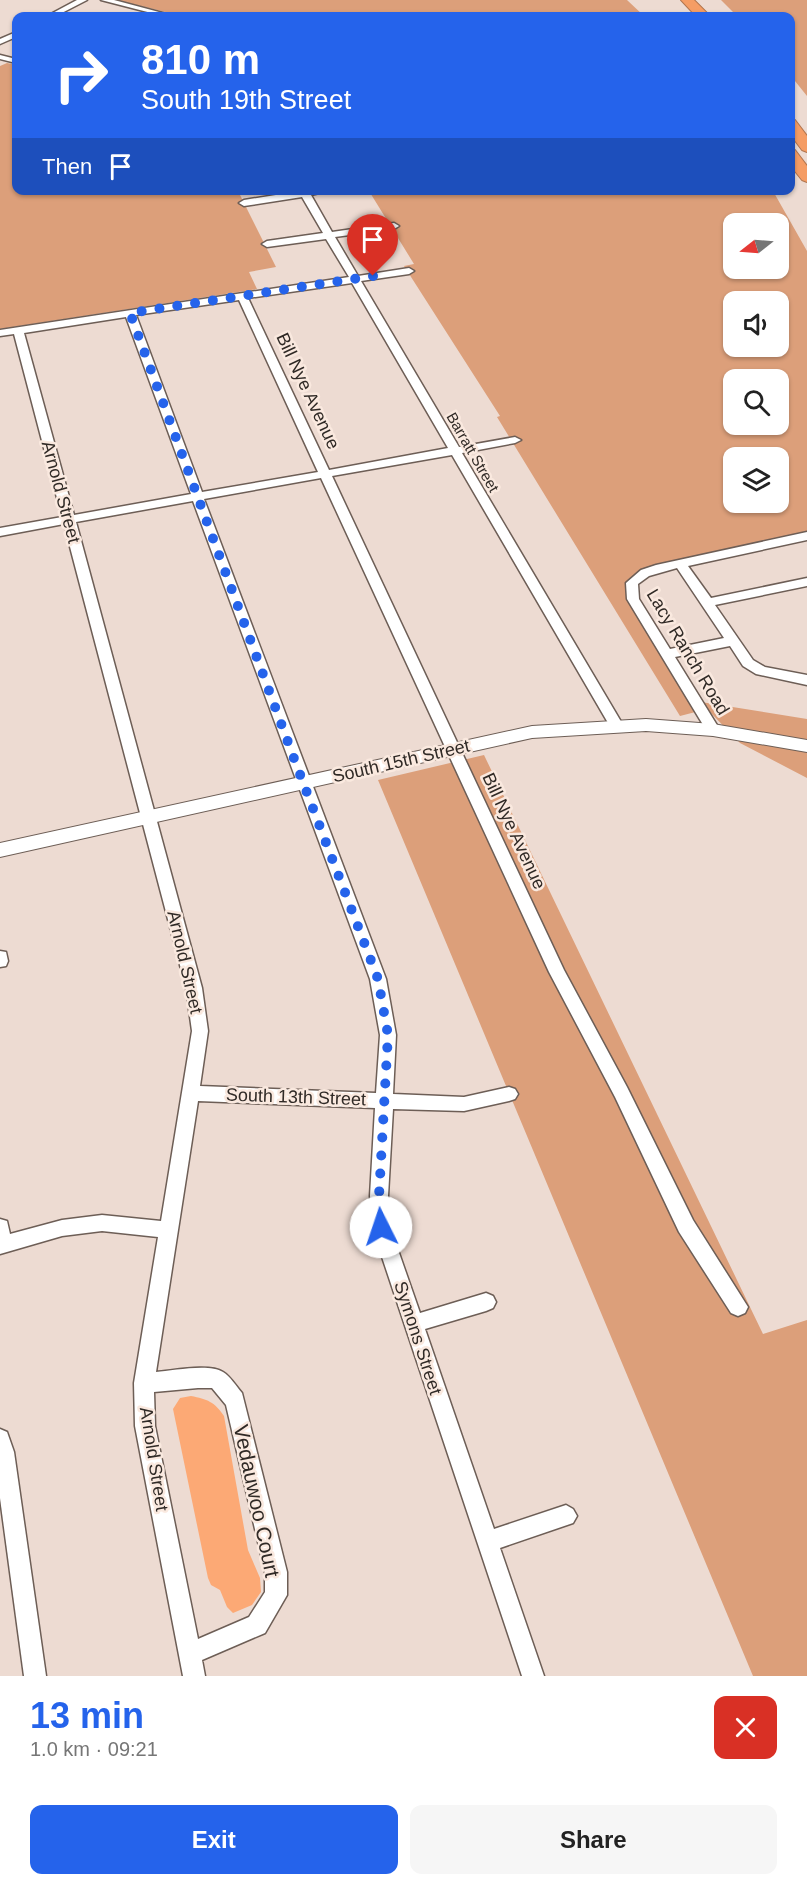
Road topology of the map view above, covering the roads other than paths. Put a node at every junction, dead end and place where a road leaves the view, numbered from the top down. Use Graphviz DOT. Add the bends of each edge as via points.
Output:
graph roads {
  1 [pos="83,0"];
  2 [pos="105,0"];
  3 [pos="59,12"];
  4 [pos="152,12"];
  5 [pos="795,130"];
  6 [pos="807,147"];
  7 [pos="795,160"];
  8 [pos="807,177"];
  9 [pos="297,195"];
  10 [pos="306,195"];
  11 [pos="244,202"];
  12 [pos="394,226"];
  13 [pos="329,235"];
  14 [pos="267,244"];
  15 [pos="409,270"];
  16 [pos="355,279"];
  17 [pos="242,296"];
  18 [pos="130,313"];
  19 [pos="18,330"];
  20 [pos="0,333"];
  21 [pos="515,440"];
  22 [pos="455,450"];
  23 [pos="325,474"];
  24 [pos="197,497"];
  25 [pos="68,520"];
  26 [pos="0,532"];
  27 [pos="801,538"];
  28 [pos="681,564"];
  29 [pos="807,582"];
  30 [pos="706,603"];
  31 [pos="732,641"];
  32 [pos="666,654"];
  33 [pos="807,680"];
  34 [pos="616,725"];
  35 [pos="713,730"];
  36 [pos="807,746"];
  37 [pos="455,749"];
  38 [pos="303,783"];
  39 [pos="148,817"];
  40 [pos="0,850"];
  41 [pos="189,1093"];
  42 [pos="509,1094"];
  43 [pos="386,1101"];
  44 [pos="167,1230"];
  45 [pos="1,1239"];
  46 [pos="486,1302"];
  47 [pos="738,1307"];
  48 [pos="413,1324"];
  49 [pos="144,1383"];
  50 [pos="0,1439"];
  51 [pos="566,1516"];
  52 [pos="487,1542"];
  53 [pos="190,1654"];
  54 [pos="35,1676"];
  55 [pos="194,1676"];
  56 [pos="533,1676"];
  1 -- 3 [label="street"];
  2 -- 4 [label="street"];
  5 -- 6 [label="highway"];
  7 -- 8 [label="highway"];
  9 -- 11 [label="street"];
  10 -- 13 [label="street, Barratt Street"];
  12 -- 13 [label="street"];
  13 -- 14 [label="street"];
  13 -- 16 [label="street, Barratt Street"];
  15 -- 16 [label="street"];
  16 -- 17 [label="street"];
  16 -- 22 [label="street, Barratt Street"];
  17 -- 18 [label="street"];
  17 -- 23 [label="street, Bill Nye Avenue"];
  18 -- 19 [label="street"];
  18 -- 24 [label="street, Symons Street"];
  19 -- 20 [label="street"];
  19 -- 25 [label="street, Arnold Street"];
  21 -- 22 [label="street"];
  22 -- 23 [label="street"];
  22 -- 34 [label="street, Barratt Street"];
  23 -- 24 [label="street"];
  23 -- 37 [label="street, Bill Nye Avenue"];
  24 -- 25 [label="street"];
  24 -- 38 [label="street, Symons Street"];
  25 -- 26 [label="street"];
  25 -- 39 [label="street, Arnold Street"];
  27 -- 28 [label="street, Lacy Ranch Road"];
  28 -- 30 [label="street"];
  28 -- 32 [label="street, Lacy Ranch Road" via="645,573 637,578 631,591"];
  29 -- 30 [label="street"];
  30 -- 31 [label="street"];
  31 -- 32 [label="street"];
  31 -- 33 [label="street" via="753,667"];
  32 -- 35 [label="street, Lacy Ranch Road"];
  34 -- 35 [label="main road, South 15th Street"];
  34 -- 37 [label="main road, South 15th Street" via="532,732"];
  35 -- 36 [label="main road, South 15th Street"];
  37 -- 38 [label="main road, South 15th Street"];
  37 -- 47 [label="street, Bill Nye Avenue" via="557,972 687,1226"];
  38 -- 39 [label="main road, South 15th Street"];
  38 -- 43 [label="street, Symons Street" via="378,979 388,1035"];
  39 -- 40 [label="main road, South 15th Street"];
  39 -- 41 [label="street, Arnold Street" via="194,988 200,1031"];
  41 -- 43 [label="street, South 13th Street"];
  41 -- 44 [label="street, Arnold Street"];
  42 -- 43 [label="street, South 13th Street" via="464,1104"];
  43 -- 48 [label="street, Symons Street" via="379,1196 381,1227"];
  44 -- 45 [label="street" via="102,1223"];
  44 -- 49 [label="street, Arnold Street"];
  46 -- 48 [label="street"];
  48 -- 52 [label="street, Symons Street"];
  49 -- 53 [label="street, Arnold Street" via="145,1426"];
  49 -- 53 [label="street, Vedauwoo Court" via="217,1379 235,1400 276,1572 276,1595 257,1625"];
  50 -- 54 [label="street"];
  51 -- 52 [label="street"];
  52 -- 56 [label="street, Symons Street"];
  53 -- 55 [label="street, Arnold Street"];
}
